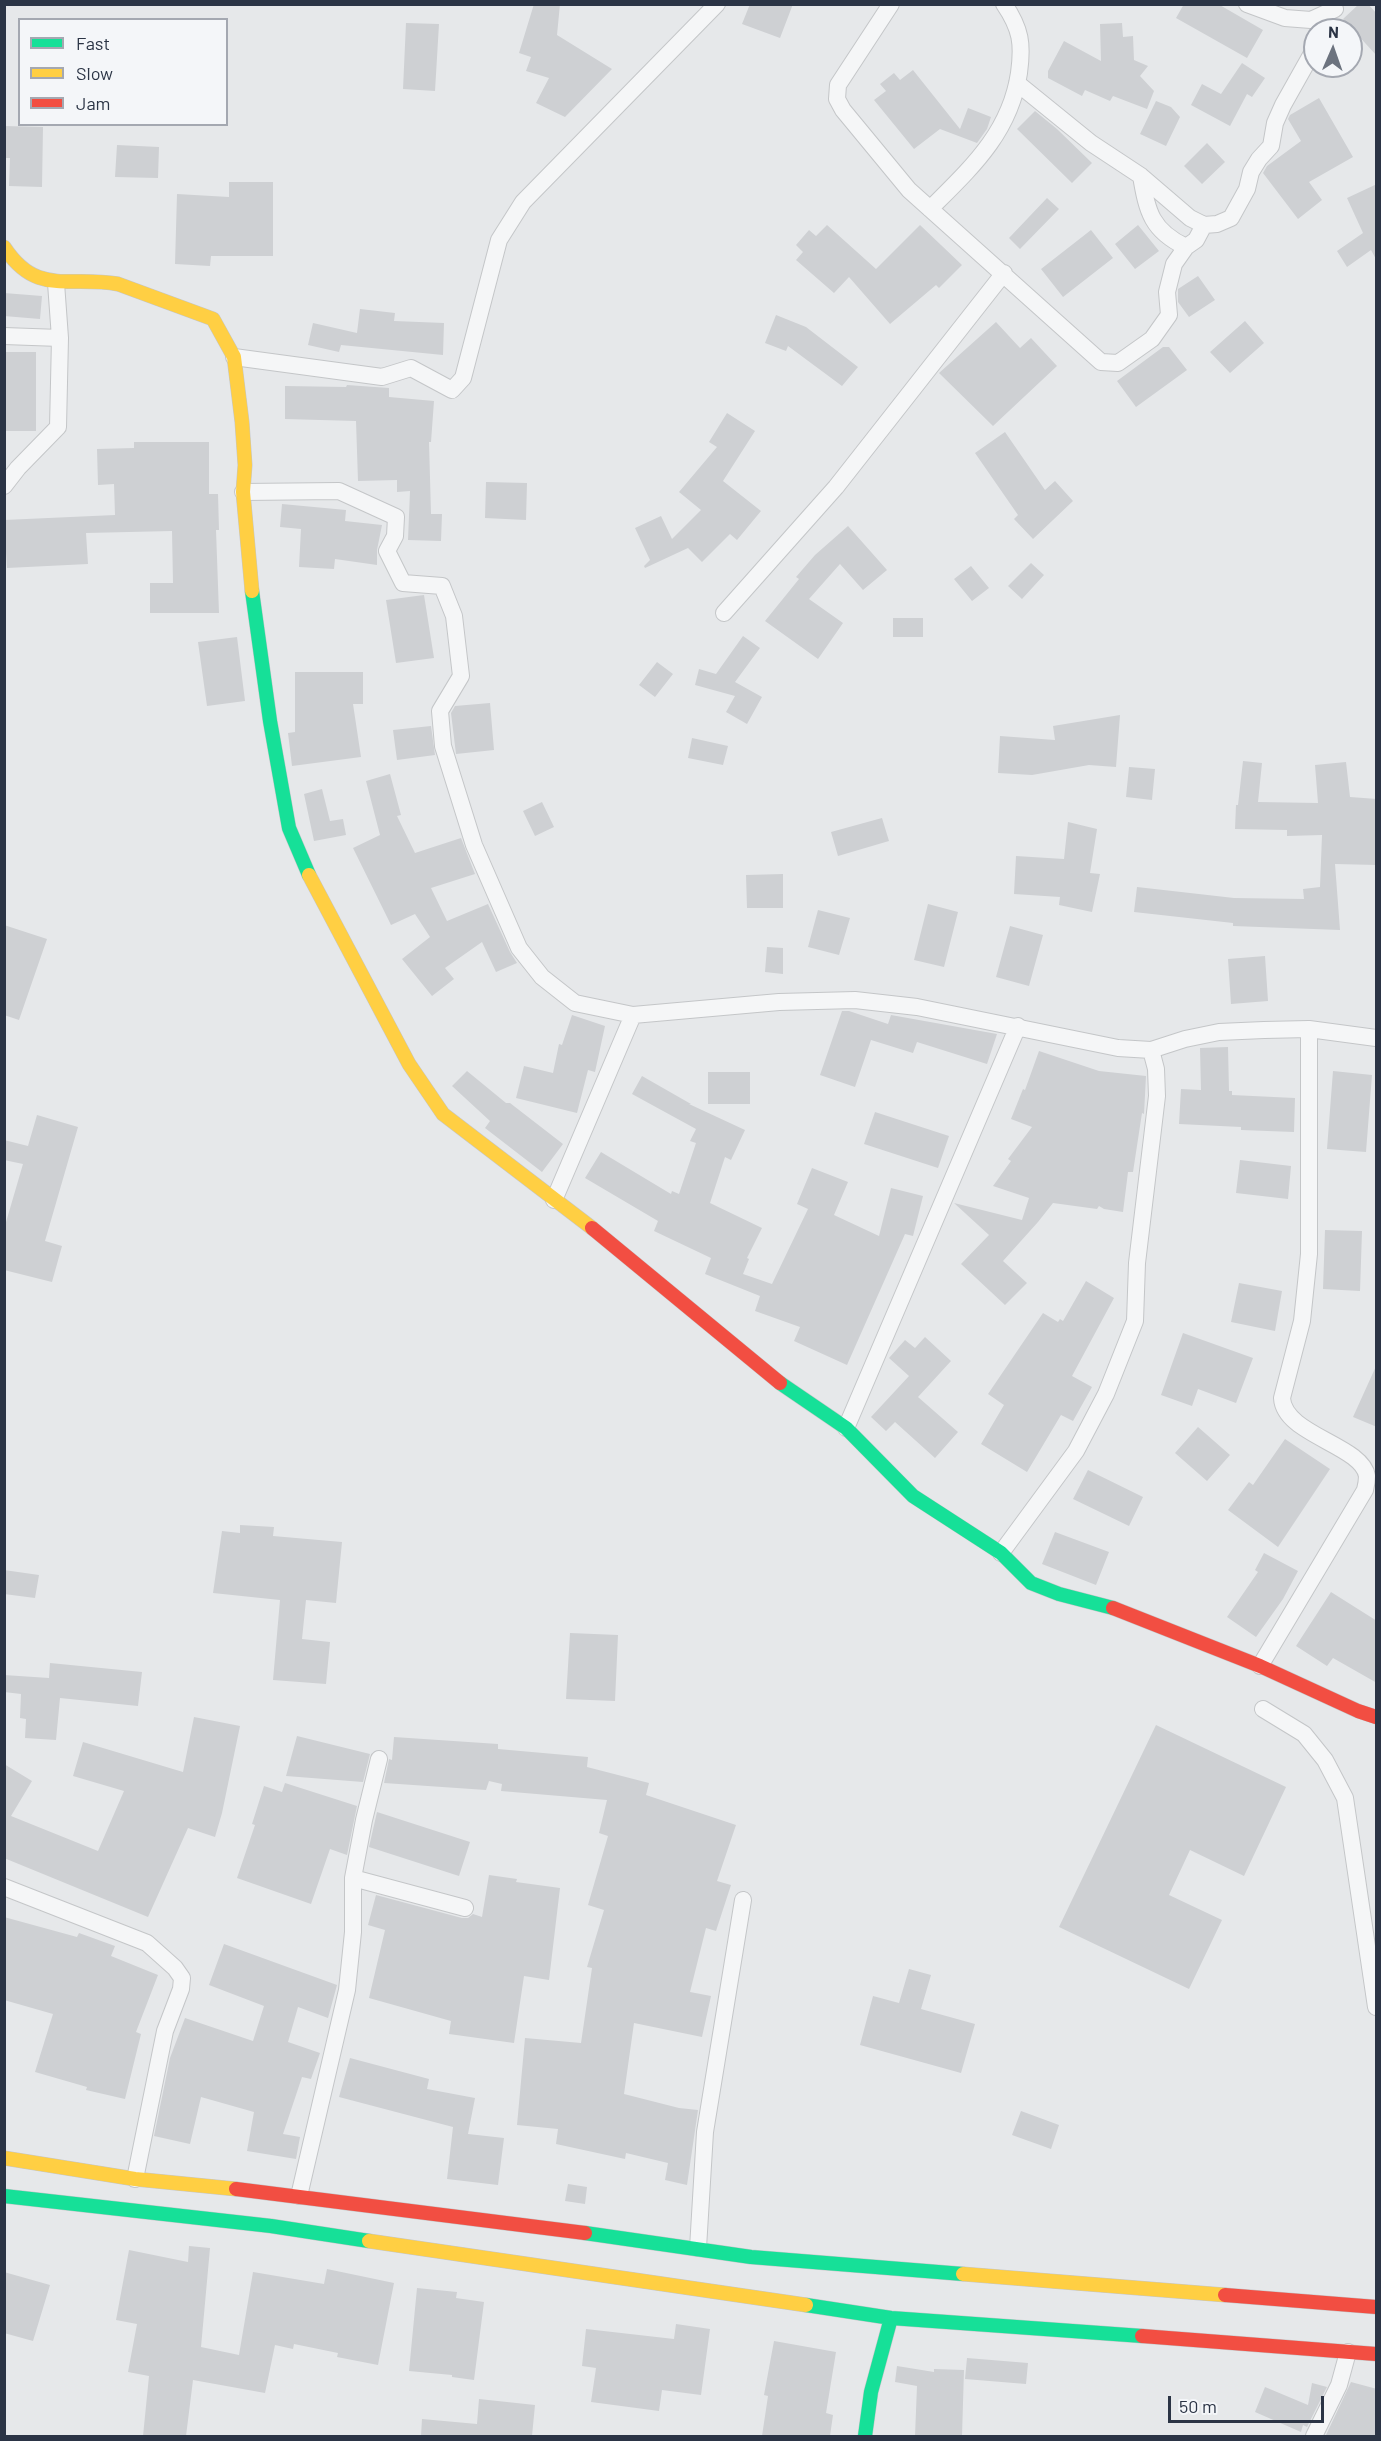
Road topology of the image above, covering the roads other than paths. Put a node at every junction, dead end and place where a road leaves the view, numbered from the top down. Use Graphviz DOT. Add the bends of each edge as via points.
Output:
graph roads {
  1 [pos="717,4"];
  2 [pos="891,4"];
  3 [pos="1004,4"];
  4 [pos="1246,4"];
  5 [pos="1337,7"];
  6 [pos="1303,70"];
  7 [pos="1017,83"];
  8 [pos="1141,176"];
  9 [pos="930,209"];
  10 [pos="1204,225"];
  11 [pos="4,247"];
  12 [pos="1186,247"];
  13 [pos="1004,273"];
  14 [pos="57,283"];
  15 [pos="4,336"];
  16 [pos="60,338"];
  17 [pos="234,357"];
  18 [pos="4,486"];
  19 [pos="243,492"];
  20 [pos="724,613"];
  21 [pos="633,1015"];
  22 [pos="1018,1026"];
  23 [pos="1309,1029"];
  24 [pos="1377,1038"];
  25 [pos="1151,1050"];
  26 [pos="554,1200"];
  27 [pos="846,1428"];
  28 [pos="1001,1553"];
  29 [pos="1260,1666"];
  30 [pos="1263,1709"];
  31 [pos="1377,1717"];
  32 [pos="379,1759"];
  33 [pos="353,1878"];
  34 [pos="4,1887"];
  35 [pos="743,1900"];
  36 [pos="465,1908"];
  37 [pos="1377,2007"];
  38 [pos="4,2158"];
  39 [pos="135,2179"];
  40 [pos="4,2196"];
  41 [pos="299,2196"];
  42 [pos="699,2248"];
  43 [pos="1377,2307"];
  44 [pos="891,2318"];
  45 [pos="1348,2352"];
  46 [pos="1377,2354"];
  47 [pos="865,2436"];
  48 [pos="1314,2436"];
  1 -- 17 [label="street" via="523,202 499,240 463,378 452,390 411,368 382,376"];
  2 -- 9 [label="street" via="838,85 837,99 909,190"];
  3 -- 7 [label="street" via="1019,30 1022,51"];
  4 -- 5 [label="street" via="1285,18 1311,20"];
  6 -- 10 [label="street" via="1275,123 1271,146 1251,172 1247,189 1231,218 1217,225"];
  7 -- 8 [label="street" via="1091,143"];
  7 -- 9 [label="street" via="1006,119 990,144"];
  8 -- 10 [label="street" via="1182,212"];
  8 -- 12 [label="street" via="1145,201 1154,221 1166,237"];
  9 -- 13 [label="street"];
  10 -- 12 [label="street" via="1196,240"];
  11 -- 14 [label="main road" via="12,261 35,278"];
  12 -- 13 [label="street" via="1174,264 1167,291 1169,315 1152,339 1118,363 1101,362"];
  13 -- 20 [label="street" via="836,487"];
  14 -- 16 [label="street"];
  14 -- 17 [label="main road" via="116,283 213,319"];
  15 -- 16 [label="street"];
  16 -- 18 [label="street" via="58,428"];
  17 -- 19 [label="main road" via="245,465"];
  19 -- 21 [label="street" via="339,491 396,517 395,536 387,551 403,583 442,586 454,616 461,676 440,711 443,746 474,845 504,918 519,948 542,977 575,1003"];
  19 -- 26 [label="main road" via="249,572 280,785 289,828 310,877 409,1064 443,1114"];
  21 -- 22 [label="street" via="779,1002 855,1000"];
  21 -- 26 [label="street"];
  22 -- 25 [label="street" via="1100,1045"];
  22 -- 27 [label="street"];
  23 -- 24 [label="street"];
  23 -- 25 [label="street" via="1219,1032"];
  23 -- 29 [label="street" via="1310,1254 1302,1321 1282,1404 1300,1425 1360,1463 1367,1475 1365,1490"];
  25 -- 28 [label="street" via="1157,1096 1137,1263 1135,1321 1106,1394 1076,1451"];
  26 -- 27 [label="main road" via="779,1382"];
  27 -- 28 [label="main road" via="913,1496"];
  28 -- 29 [label="main road" via="1031,1583 1126,1612"];
  29 -- 31 [label="main road"];
  30 -- 37 [label="street" via="1304,1734 1326,1760 1345,1798"];
  32 -- 33 [label="street"];
  33 -- 36 [label="street"];
  33 -- 41 [label="street" via="347,1990"];
  34 -- 39 [label="street" via="147,1943 182,1978 165,2031"];
  35 -- 42 [label="street" via="705,2132"];
  38 -- 39 [label="main road"];
  39 -- 41 [label="main road"];
  40 -- 44 [label="main road" via="271,2226"];
  41 -- 42 [label="main road"];
  42 -- 43 [label="main road" via="762,2258"];
  44 -- 45 [label="main road"];
  44 -- 47 [label="main road" via="871,2392"];
  45 -- 46 [label="main road"];
  45 -- 48 [label="street" via="1339,2385"];
}
